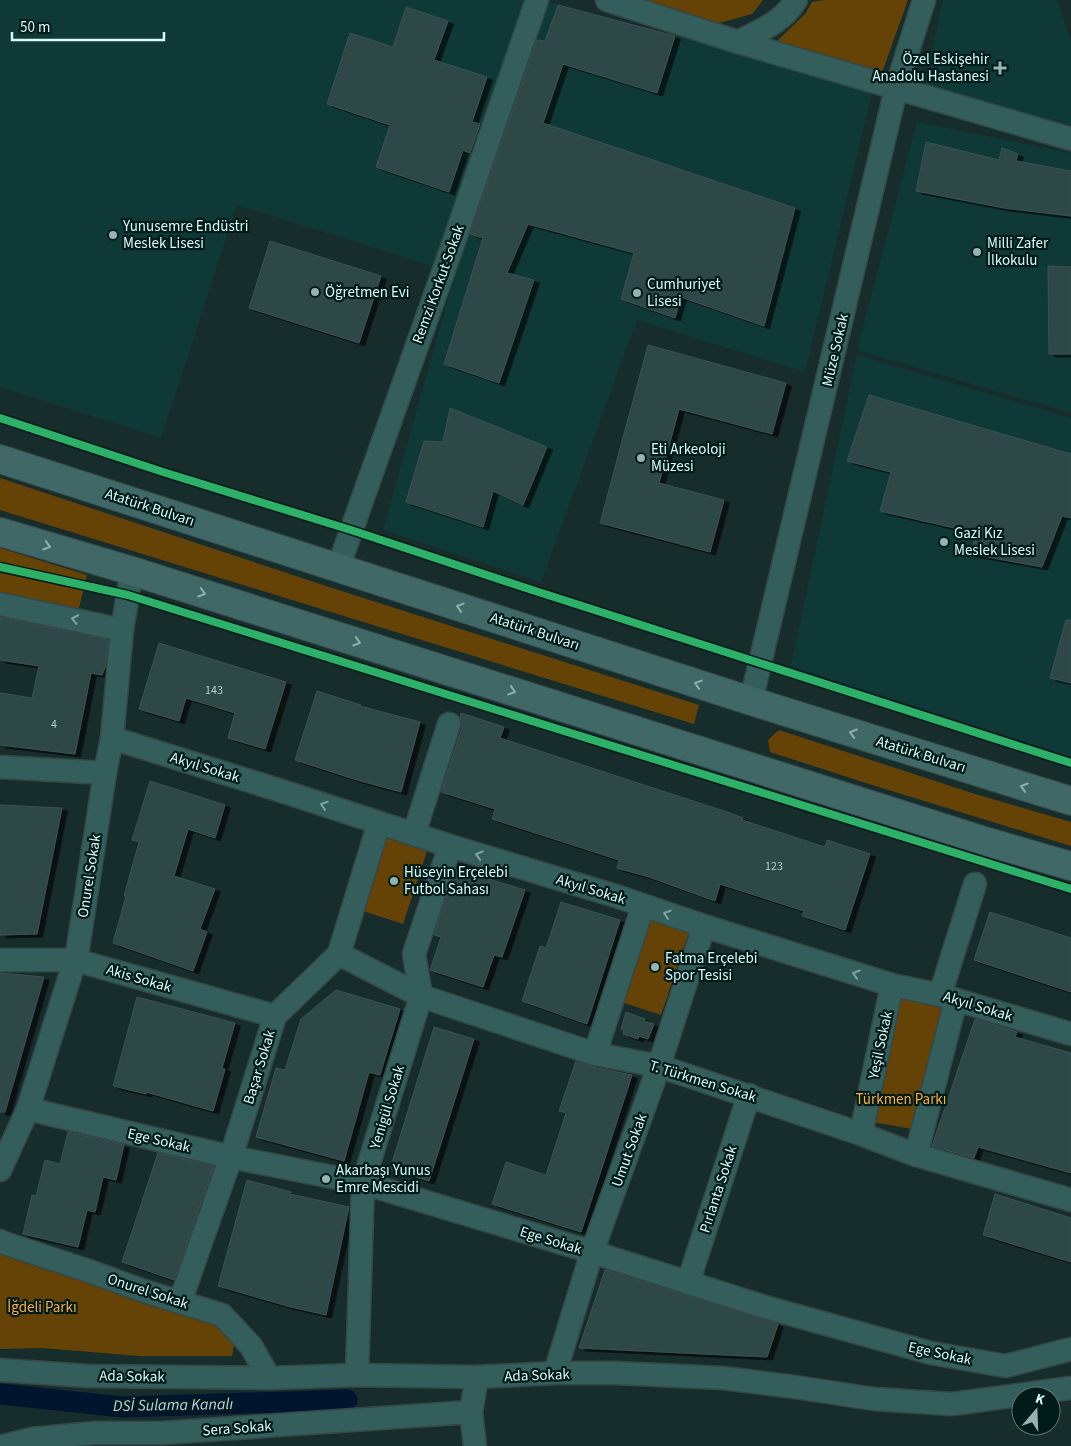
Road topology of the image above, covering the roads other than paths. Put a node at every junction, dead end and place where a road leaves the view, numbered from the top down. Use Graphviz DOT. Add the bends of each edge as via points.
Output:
graph roads {
  1 [pos="537,0"];
  2 [pos="607,0"];
  3 [pos="796,0"];
  4 [pos="924,0"];
  5 [pos="738,42"];
  6 [pos="896,89"];
  7 [pos="1071,139"];
  8 [pos="0,459"];
  9 [pos="0,532"];
  10 [pos="338,568"];
  11 [pos="132,571"];
  12 [pos="0,604"];
  13 [pos="122,630"];
  14 [pos="751,701"];
  15 [pos="449,724"];
  16 [pos="112,738"];
  17 [pos="0,767"];
  18 [pos="105,773"];
  19 [pos="1071,801"];
  20 [pos="379,823"];
  21 [pos="414,834"];
  22 [pos="450,846"];
  23 [pos="1071,866"];
  24 [pos="975,884"];
  25 [pos="643,906"];
  26 [pos="704,926"];
  27 [pos="339,954"];
  28 [pos="0,960"];
  29 [pos="75,960"];
  30 [pos="892,985"];
  31 [pos="421,996"];
  32 [pos="948,997"];
  33 [pos="275,1016"];
  34 [pos="1071,1034"];
  35 [pos="595,1054"];
  36 [pos="658,1066"];
  37 [pos="749,1095"];
  38 [pos="28,1109"];
  39 [pos="862,1134"];
  40 [pos="916,1155"];
  41 [pos="231,1156"];
  42 [pos="0,1170"];
  43 [pos="363,1183"];
  44 [pos="1071,1200"];
  45 [pos="0,1241"];
  46 [pos="592,1252"];
  47 [pos="688,1282"];
  48 [pos="180,1302"];
  49 [pos="1071,1349"];
  50 [pos="0,1370"];
  51 [pos="555,1373"];
  52 [pos="357,1375"];
  53 [pos="477,1377"];
  54 [pos="269,1378"];
  55 [pos="1071,1388"];
  56 [pos="471,1412"];
  57 [pos="4,1446"];
  58 [pos="475,1446"];
  1 -- 10 [label="street, Remzi Korkut Sokak"];
  2 -- 5 [label="street"];
  3 -- 5 [label="street" via="774,25"];
  4 -- 6 [label="street, Müze Sokak"];
  5 -- 6 [label="street"];
  6 -- 7 [label="street"];
  6 -- 14 [label="street, Müze Sokak"];
  8 -- 10 [label="main road, Atatürk Bulvarı"];
  9 -- 11 [label="main road, one-way"];
  14 -- 10 [label="main road, Atatürk Bulvarı, one-way"];
  11 -- 13 [label="street, Onurel Sokak"];
  11 -- 23 [label="main road, one-way"];
  13 -- 12 [label="street, one-way"];
  13 -- 16 [label="street, Onurel Sokak"];
  19 -- 14 [label="main road, Atatürk Bulvarı, one-way"];
  15 -- 21 [label="street"];
  16 -- 18 [label="street, Onurel Sokak"];
  20 -- 16 [label="street, Akyıl Sokak, one-way"];
  17 -- 18 [label="street"];
  18 -- 29 [label="street, Onurel Sokak"];
  20 -- 21 [label="street, Akyıl Sokak"];
  20 -- 27 [label="street, Başar Sokak"];
  21 -- 22 [label="street, Akyıl Sokak"];
  25 -- 22 [label="street, Akyıl Sokak, one-way"];
  22 -- 31 [label="street, Yenigül Sokak" via="414,954"];
  24 -- 32 [label="street"];
  26 -- 25 [label="street, Akyıl Sokak, one-way"];
  25 -- 35 [label="street"];
  30 -- 26 [label="street, Akyıl Sokak, one-way"];
  26 -- 36 [label="street, Umut Sokak"];
  27 -- 31 [label="street, T. Türkmen Sokak"];
  27 -- 33 [label="street, Başar Sokak"];
  28 -- 29 [label="street, Akis Sokak"];
  29 -- 33 [label="street, Akis Sokak"];
  29 -- 38 [label="street, Onurel Sokak"];
  30 -- 32 [label="street, Akyıl Sokak"];
  30 -- 39 [label="street, Yeşil Sokak"];
  31 -- 35 [label="street, T. Türkmen Sokak"];
  31 -- 43 [label="street, Yenigül Sokak"];
  32 -- 34 [label="street, Akyıl Sokak"];
  32 -- 40 [label="street"];
  33 -- 41 [label="street, Başar Sokak"];
  35 -- 36 [label="street, T. Türkmen Sokak"];
  36 -- 37 [label="street, T. Türkmen Sokak"];
  36 -- 46 [label="street, Umut Sokak"];
  37 -- 39 [label="street, T. Türkmen Sokak"];
  37 -- 47 [label="street, Pırlanta Sokak"];
  38 -- 41 [label="street, Ege Sokak"];
  38 -- 42 [label="street, Onurel Sokak"];
  39 -- 40 [label="street, T. Türkmen Sokak"];
  40 -- 44 [label="street, T. Türkmen Sokak"];
  41 -- 43 [label="street, Ege Sokak"];
  41 -- 48 [label="street, Başar Sokak"];
  43 -- 46 [label="street, Ege Sokak"];
  43 -- 52 [label="street, Yenigül Sokak"];
  45 -- 48 [label="street, Onurel Sokak"];
  46 -- 47 [label="street, Ege Sokak"];
  46 -- 51 [label="street, Umut Sokak"];
  47 -- 49 [label="street, Ege Sokak" via="765,1307 932,1352 1006,1366"];
  48 -- 54 [label="street, Onurel Sokak" via="222,1315 251,1346"];
  50 -- 54 [label="street, Ada Sokak" via="88,1376"];
  51 -- 53 [label="street, Ada Sokak"];
  51 -- 55 [label="street, Ada Sokak" via="723,1378 874,1398 952,1404"];
  52 -- 53 [label="street, Ada Sokak"];
  52 -- 54 [label="street, Ada Sokak"];
  53 -- 56 [label="street"];
  56 -- 57 [label="street, Sera Sokak" via="162,1433 94,1433 32,1439"];
  56 -- 58 [label="street"];
}
